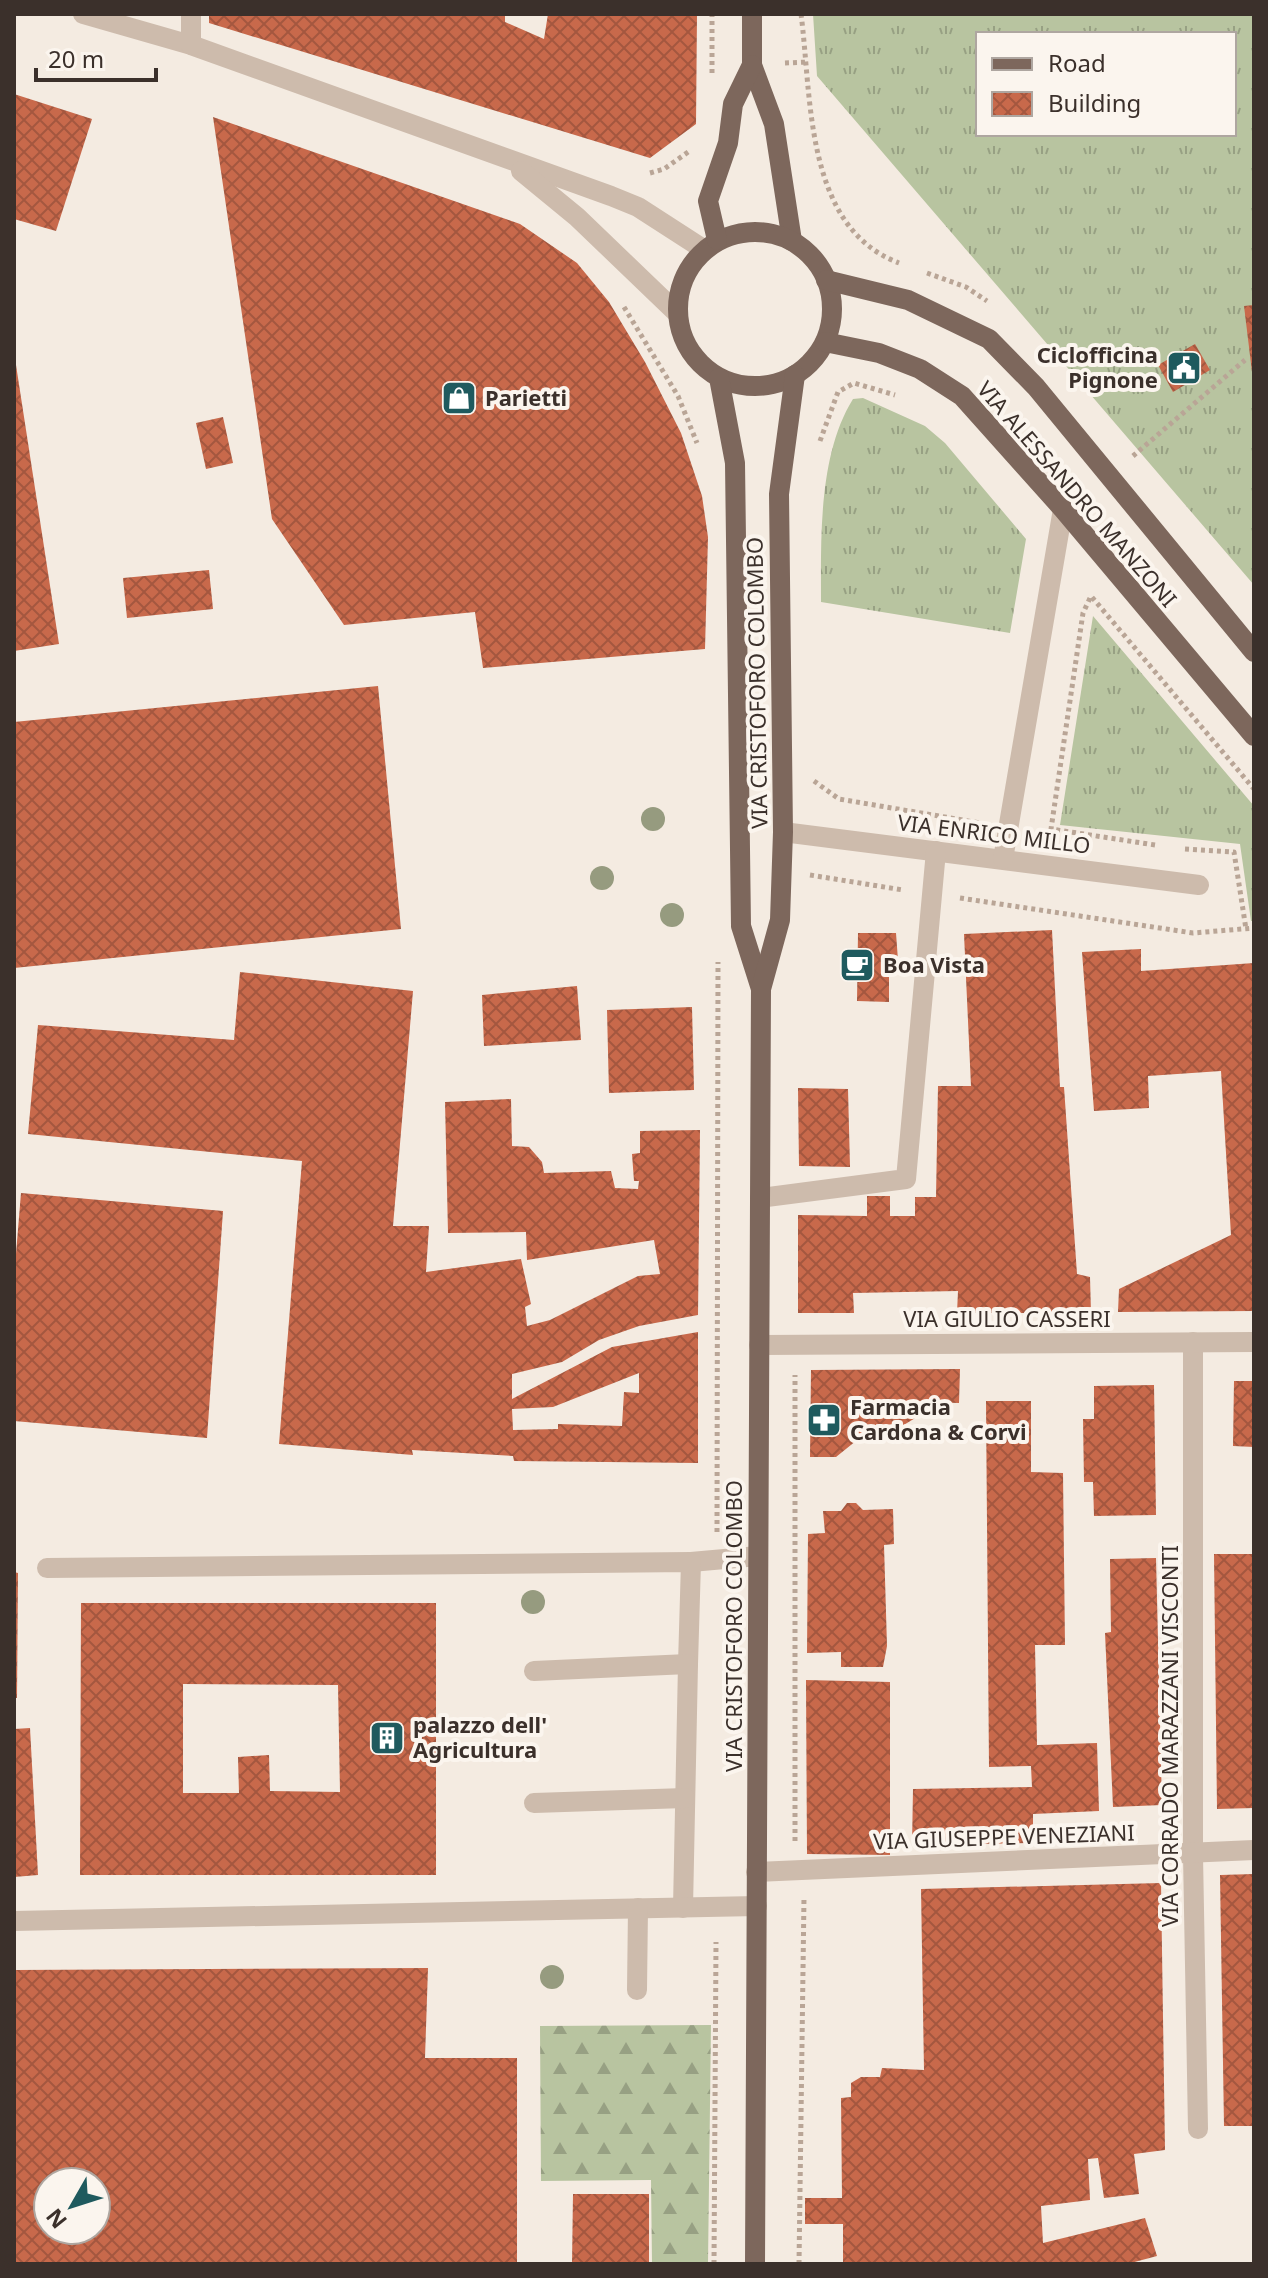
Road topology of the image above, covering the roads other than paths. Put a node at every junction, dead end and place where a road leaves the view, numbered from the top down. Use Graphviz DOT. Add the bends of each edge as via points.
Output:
graph roads {
  1 [pos="83,14"];
  2 [pos="191,14"];
  3 [pos="752,14"];
  4 [pos="191,45"];
  5 [pos="752,65"];
  6 [pos="508,161"];
  7 [pos="792,241"];
  8 [pos="710,245"];
  9 [pos="826,280"];
  10 [pos="678,314"];
  11 [pos="825,342"];
  12 [pos="795,375"];
  13 [pos="719,378"];
  14 [pos="1063,509"];
  15 [pos="1254,652"];
  16 [pos="1254,736"];
  17 [pos="783,832"];
  18 [pos="936,851"];
  19 [pos="1003,859"];
  20 [pos="1199,885"];
  21 [pos="761,989"];
  22 [pos="760,1198"];
  23 [pos="1193,1342"];
  24 [pos="1254,1342"];
  25 [pos="759,1345"];
  26 [pos="758,1556"];
  27 [pos="691,1562"];
  28 [pos="47,1568"];
  29 [pos="688,1664"];
  30 [pos="534,1671"];
  31 [pos="685,1798"];
  32 [pos="534,1803"];
  33 [pos="1254,1850"];
  34 [pos="1193,1855"];
  35 [pos="756,1872"];
  36 [pos="757,1906"];
  37 [pos="638,1908"];
  38 [pos="683,1908"];
  39 [pos="14,1921"];
  40 [pos="637,1990"];
  41 [pos="1198,2129"];
  42 [pos="755,2264"];
  1 -- 4 [label="street"];
  2 -- 4 [label="street"];
  3 -- 5 [label="main road"];
  4 -- 6 [label="street"];
  5 -- 7 [label="main road" via="774,124"];
  5 -- 8 [label="main road" via="733,104 728,143 708,201"];
  6 -- 8 [label="street" via="638,207"];
  6 -- 10 [label="street" via="577,217"];
  7 -- 8 [label="main road" via="767,233 741,233"];
  7 -- 9 [label="main road"];
  8 -- 10 [label="main road" via="687,273"];
  9 -- 11 [label="main road" via="832,301"];
  9 -- 15 [label="main road, VIA ALESSANDRO MANZONI" via="908,300 989,339 1036,387"];
  10 -- 13 [label="main road" via="684,339 699,362"];
  11 -- 12 [label="main road"];
  11 -- 14 [label="main road, VIA ALESSANDRO MANZONI" via="879,353 941,381 962,396"];
  12 -- 13 [label="main road" via="771,384"];
  12 -- 17 [label="main road, VIA CRISTOFORO COLOMBO" via="781,464 779,522"];
  13 -- 21 [label="main road, VIA CRISTOFORO COLOMBO" via="735,463 741,926"];
  14 -- 16 [label="main road, VIA ALESSANDRO MANZONI"];
  14 -- 19 [label="street"];
  17 -- 18 [label="street, VIA ENRICO MILLO"];
  17 -- 21 [label="main road, VIA CRISTOFORO COLOMBO" via="780,920"];
  18 -- 19 [label="street, VIA ENRICO MILLO"];
  18 -- 22 [label="street" via="906,1179"];
  19 -- 20 [label="street, VIA ENRICO MILLO"];
  21 -- 22 [label="main road, VIA CRISTOFORO COLOMBO"];
  22 -- 25 [label="main road, VIA CRISTOFORO COLOMBO"];
  23 -- 24 [label="street, VIA GIULIO CASSERI"];
  23 -- 25 [label="street, VIA GIULIO CASSERI"];
  23 -- 34 [label="street, VIA CORRADO MARAZZANI VISCONTI"];
  25 -- 26 [label="main road, VIA CRISTOFORO COLOMBO"];
  26 -- 27 [label="street"];
  26 -- 35 [label="main road, VIA CRISTOFORO COLOMBO"];
  27 -- 28 [label="street"];
  27 -- 29 [label="street"];
  29 -- 30 [label="street"];
  29 -- 31 [label="street"];
  31 -- 32 [label="street"];
  31 -- 38 [label="street"];
  33 -- 34 [label="street, VIA GIUSEPPE VENEZIANI"];
  34 -- 35 [label="street, VIA GIUSEPPE VENEZIANI"];
  34 -- 41 [label="street, VIA CORRADO MARAZZANI VISCONTI"];
  35 -- 36 [label="main road, VIA CRISTOFORO COLOMBO"];
  36 -- 38 [label="street"];
  36 -- 42 [label="main road, VIA CRISTOFORO COLOMBO"];
  37 -- 38 [label="street"];
  37 -- 39 [label="street"];
  37 -- 40 [label="street"];
}
